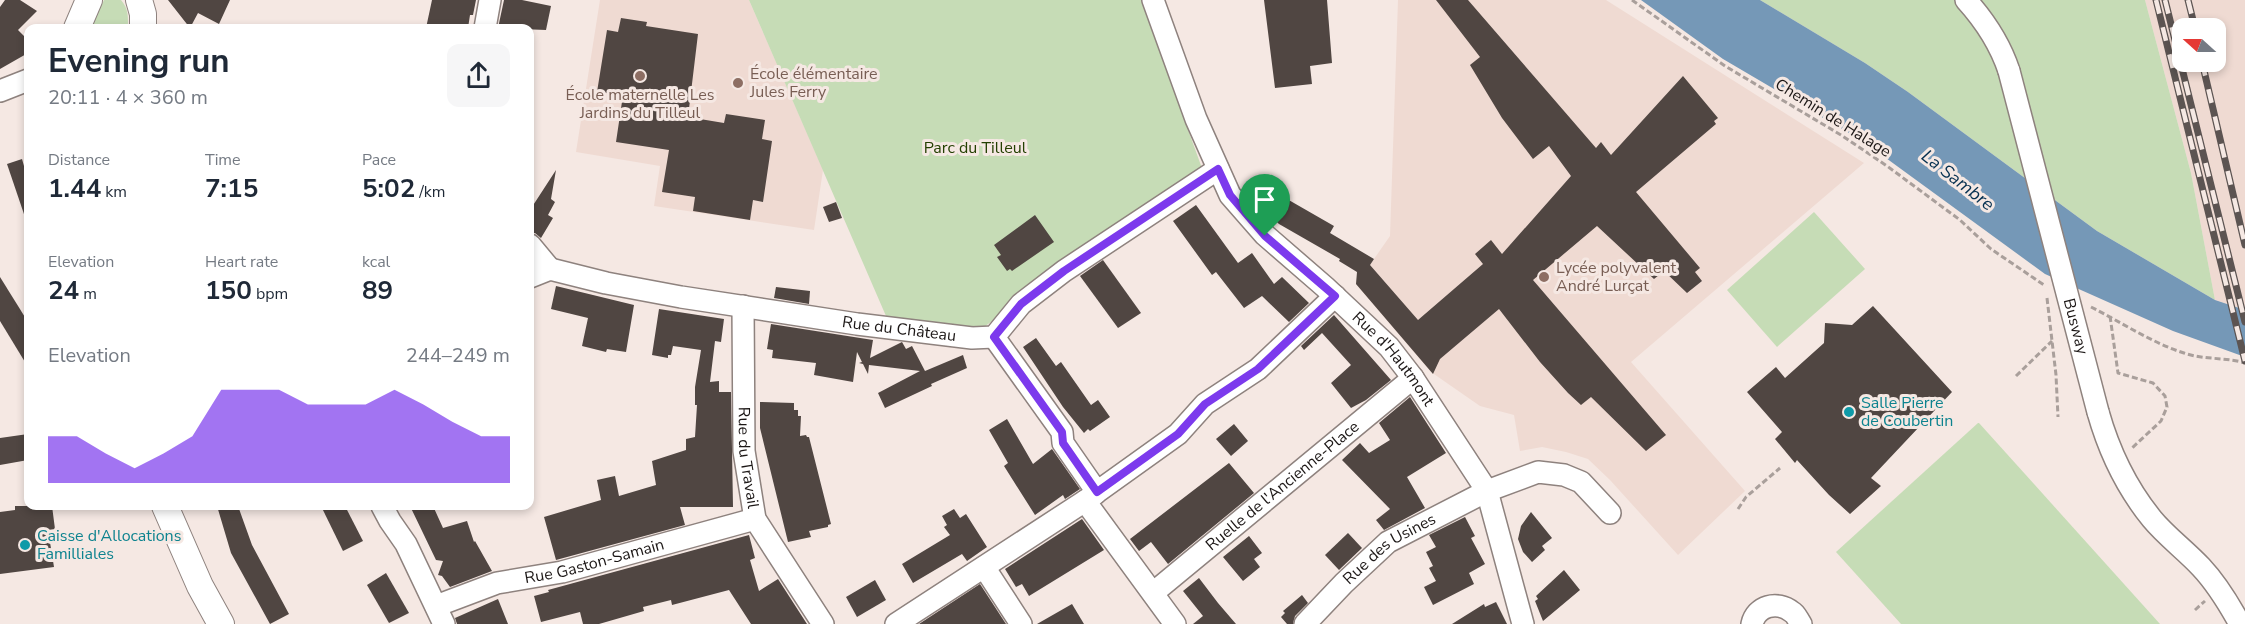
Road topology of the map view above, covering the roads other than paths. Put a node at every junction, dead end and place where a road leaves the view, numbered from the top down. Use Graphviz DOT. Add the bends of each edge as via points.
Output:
graph roads {
  1 [pos="139,0"];
  2 [pos="490,0"];
  3 [pos="1153,0"];
  4 [pos="1966,0"];
  5 [pos="143,24"];
  6 [pos="486,24"];
  7 [pos="24,82"];
  8 [pos="0,92"];
  9 [pos="24,98"];
  10 [pos="1218,169"];
  11 [pos="534,250"];
  12 [pos="550,268"];
  13 [pos="534,275"];
  14 [pos="1335,296"];
  15 [pos="743,306"];
  16 [pos="994,337"];
  17 [pos="1413,378"];
  18 [pos="1487,491"];
  19 [pos="1091,497"];
  20 [pos="167,510"];
  21 [pos="384,510"];
  22 [pos="1610,513"];
  23 [pos="755,519"];
  24 [pos="984,567"];
  25 [pos="1153,593"];
  26 [pos="440,615"];
  27 [pos="221,624"];
  28 [pos="823,624"];
  29 [pos="896,624"];
  30 [pos="1021,624"];
  31 [pos="1175,624"];
  32 [pos="1305,624"];
  33 [pos="1523,624"];
  34 [pos="1752,624"];
  35 [pos="1801,624"];
  36 [pos="2240,624"];
  1 -- 5 [label="main road"];
  2 -- 6 [label="street"];
  3 -- 10 [label="street, Rue d'Hautmont"];
  4 -- 36 [label="street, Busway, bridge" via="2004,53 2098,412 2116,463 2152,520 2220,590"];
  7 -- 8 [label="street"];
  8 -- 9 [label="street"];
  10 -- 14 [label="street, Rue d'Hautmont" via="1230,195 1265,236"];
  10 -- 16 [label="street" via="1064,271 1021,304"];
  11 -- 12 [label="street"];
  12 -- 13 [label="street"];
  12 -- 15 [label="street, Rue du Château" via="616,285"];
  14 -- 17 [label="street, Rue d'Hautmont" via="1389,347"];
  14 -- 19 [label="street" via="1258,369 1205,404 1178,434"];
  15 -- 16 [label="street, Rue du Château" via="857,324 972,338"];
  15 -- 23 [label="street, Rue du Travail" via="744,451"];
  16 -- 19 [label="street" via="1062,432 1063,443"];
  17 -- 18 [label="street, Rue d'Hautmont"];
  17 -- 25 [label="street, Ruelle de l'Ancienne-Place"];
  18 -- 22 [label="street, Rue des Usines" via="1538,472 1564,475 1581,482"];
  18 -- 32 [label="street, Rue des Usines" via="1388,542"];
  18 -- 33 [label="street, Rue d'Hautmont"];
  19 -- 24 [label="street"];
  19 -- 25 [label="street"];
  20 -- 27 [label="main road"];
  21 -- 26 [label="street" via="406,544"];
  23 -- 26 [label="street, Rue Gaston-Samain" via="562,572 497,583"];
  23 -- 28 [label="street, Rue du Travail"];
  24 -- 29 [label="street"];
  24 -- 30 [label="street"];
  25 -- 31 [label="street"];
  34 -- 35 [label="street" via="1757,612 1775,605 1793,612"];
}
